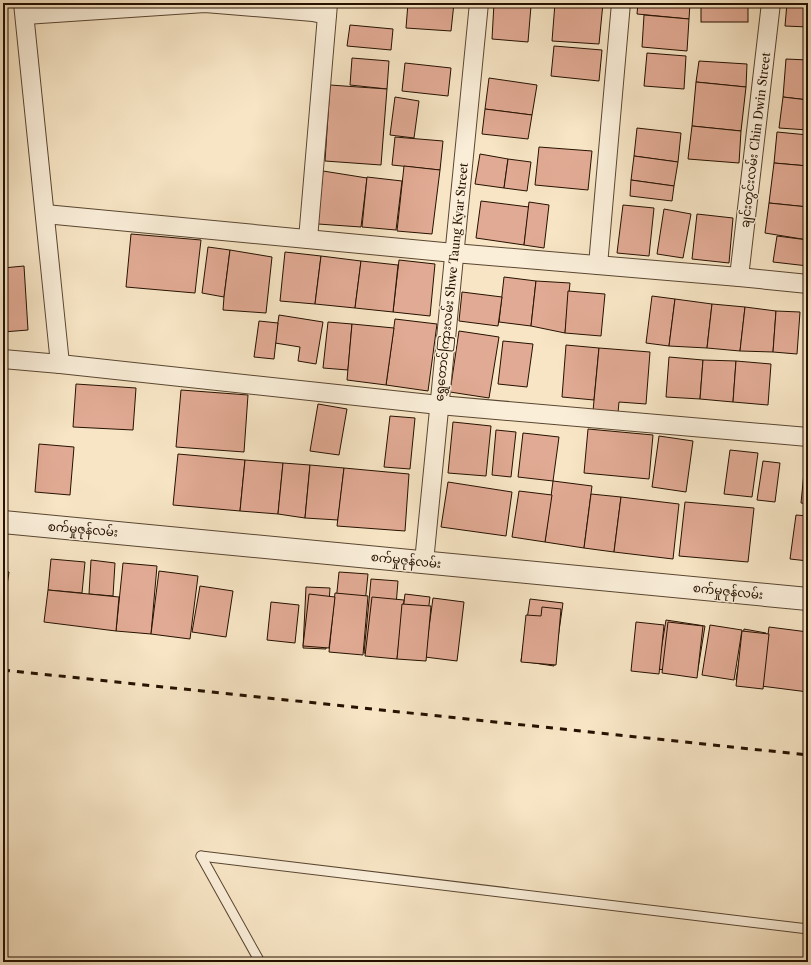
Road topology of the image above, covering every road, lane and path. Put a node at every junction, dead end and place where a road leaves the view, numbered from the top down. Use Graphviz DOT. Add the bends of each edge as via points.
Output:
graph roads {
  1 [pos="479,3"];
  2 [pos="621,3"];
  3 [pos="771,3"];
  4 [pos="24,9"];
  5 [pos="327,9"];
  6 [pos="45,214"];
  7 [pos="308,239"];
  8 [pos="454,253"];
  9 [pos="598,265"];
  10 [pos="739,277"];
  11 [pos="808,284"];
  12 [pos="3,359"];
  13 [pos="60,364"];
  14 [pos="439,405"];
  15 [pos="808,437"];
  16 [pos="3,522"];
  17 [pos="424,562"];
  18 [pos="808,599"];
  19 [pos="808,928"];
  20 [pos="260,962"];
  1 -- 8 [label="street, ရွှေတောင်ကြားလမ်း Shwe Taung Kyar Street"];
  2 -- 9 [label="street"];
  3 -- 10 [label="street, ချင်းတွင်းလမ်း Chin Dwin Street"];
  4 -- 5 [label="street" via="205,3 313,12"];
  4 -- 6 [label="street"];
  5 -- 7 [label="street"];
  6 -- 7 [label="street"];
  6 -- 13 [label="street"];
  7 -- 8 [label="street"];
  8 -- 9 [label="street"];
  8 -- 14 [label="street, ရွှေတောင်ကြားလမ်း Shwe Taung Kyar Street"];
  9 -- 10 [label="street"];
  10 -- 11 [label="street"];
  12 -- 13 [label="street"];
  13 -- 14 [label="street"];
  14 -- 15 [label="street"];
  14 -- 17 [label="street, ရွှေတောင်ကြားလမ်း Shwe Taung Kyar Street"];
  16 -- 17 [label="street, စက်မှုဇုန်လမ်း"];
  17 -- 18 [label="street, စက်မှုဇုန်လမ်း"];
  19 -- 20 [label="lane" via="201,856"];
}
